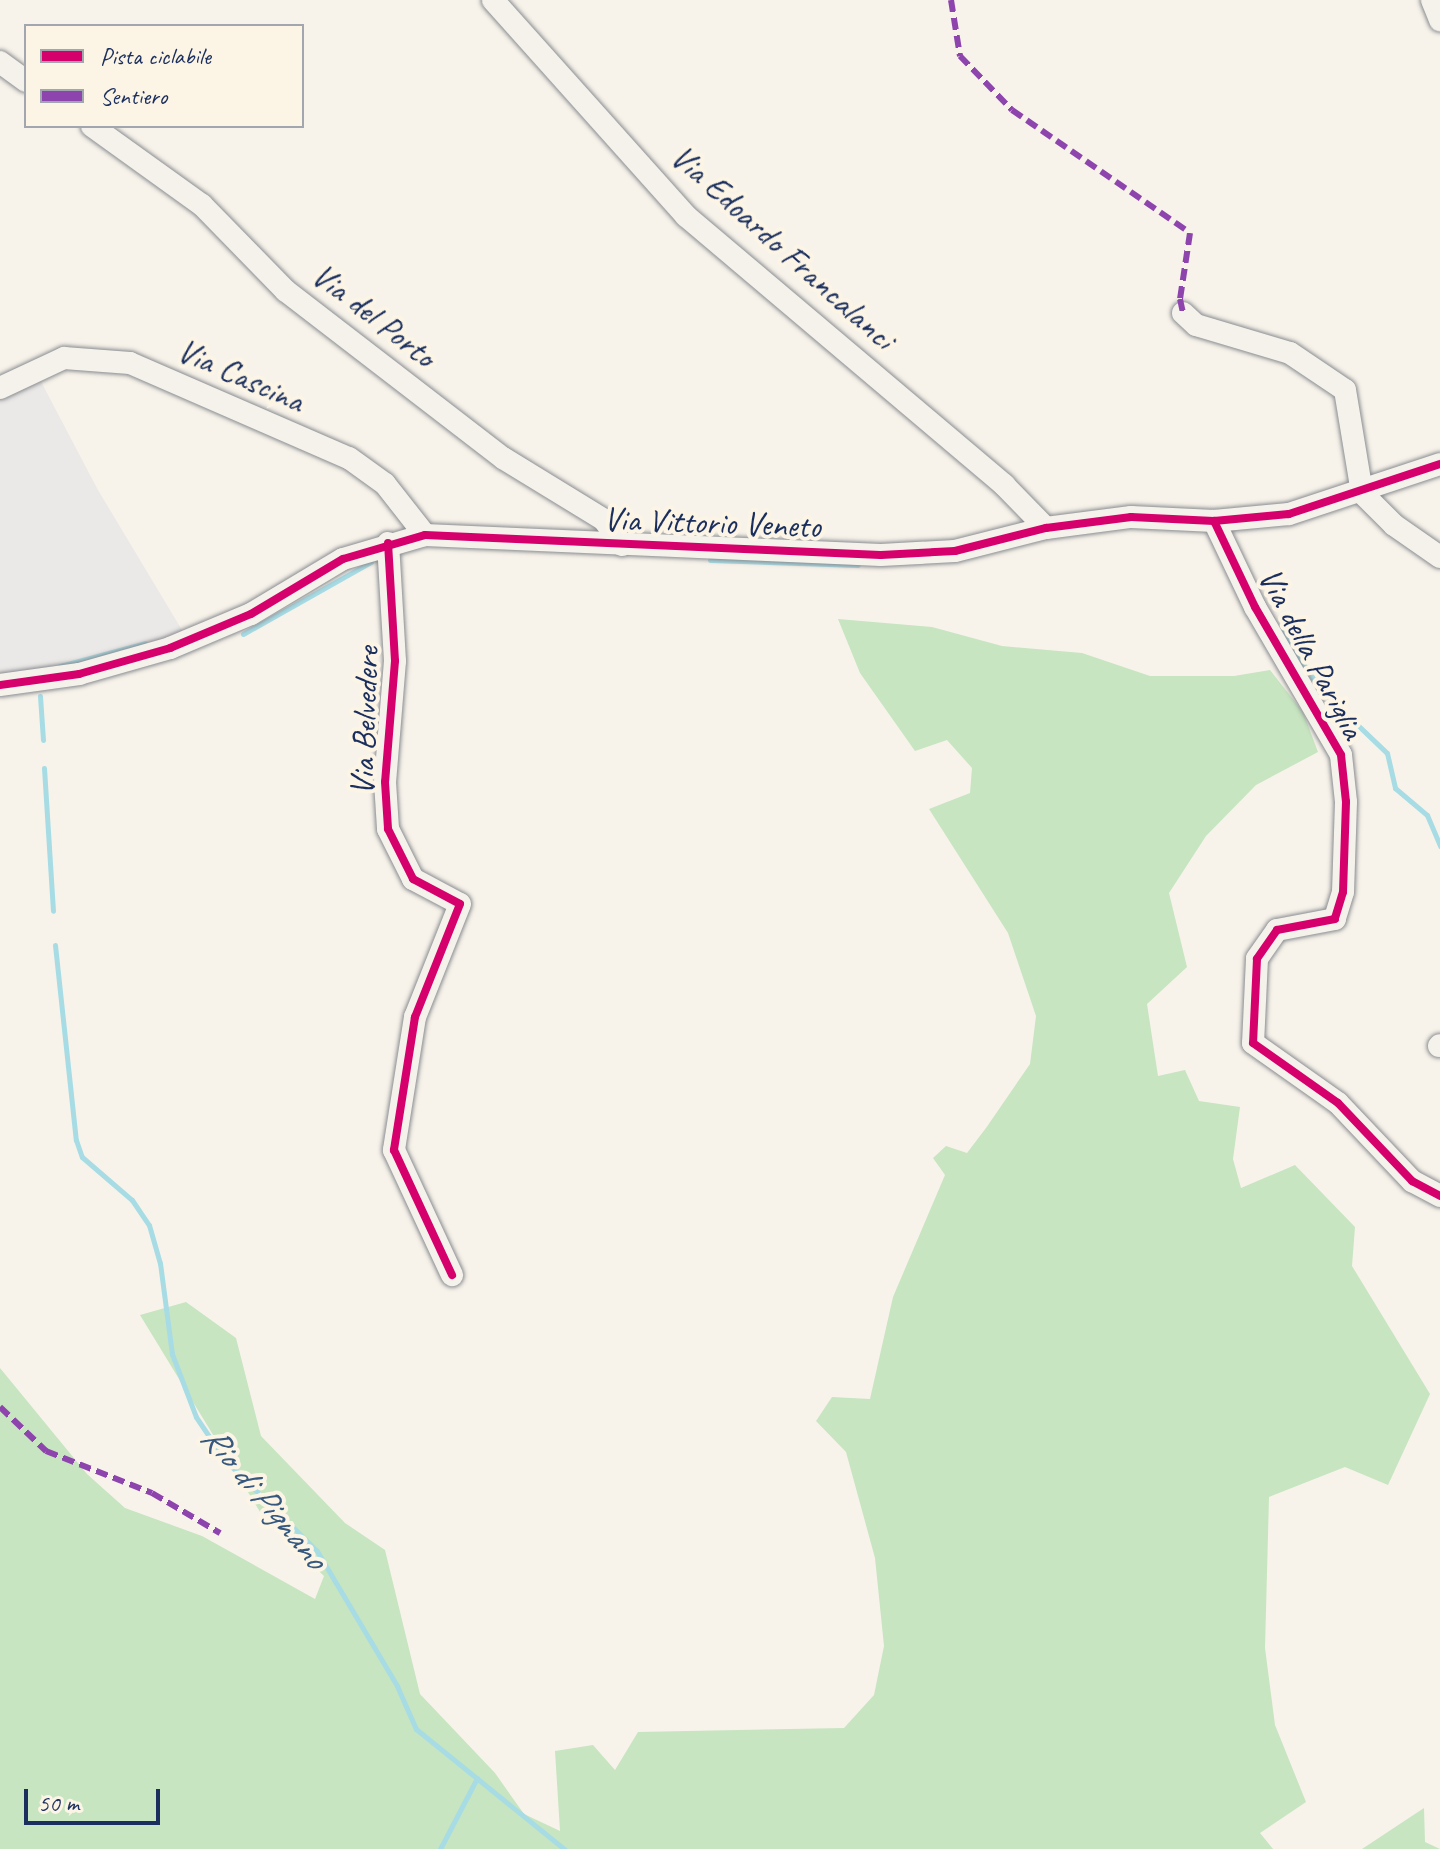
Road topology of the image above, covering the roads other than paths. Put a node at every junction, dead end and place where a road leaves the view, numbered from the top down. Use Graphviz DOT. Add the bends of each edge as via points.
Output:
graph roads {
  1 [pos="493,0"];
  2 [pos="1432,0"];
  3 [pos="1440,20"];
  4 [pos="0,62"];
  5 [pos="24,80"];
  6 [pos="95,128"];
  7 [pos="1183,313"];
  8 [pos="0,388"];
  9 [pos="1440,464"];
  10 [pos="1362,493"];
  11 [pos="1214,521"];
  12 [pos="1046,528"];
  13 [pos="425,535"];
  14 [pos="388,543"];
  15 [pos="622,545"];
  16 [pos="1440,557"];
  17 [pos="0,685"];
  18 [pos="1440,1196"];
  19 [pos="452,1275"];
  1 -- 12 [label="street, Via Edoardo Francalanci" via="686,216 993,475"];
  2 -- 3 [label="street"];
  4 -- 5 [label="street"];
  6 -- 15 [label="street, Via del Porto" via="202,205 286,291 503,458 604,520"];
  7 -- 10 [label="street" via="1196,325 1290,353 1345,390"];
  8 -- 13 [label="street, Via Cascina" via="64,358 130,363 349,458 385,484"];
  9 -- 10 [label="street, Via Vittorio Veneto"];
  10 -- 11 [label="street, Via Vittorio Veneto" via="1289,514"];
  10 -- 16 [label="street" via="1394,525"];
  11 -- 12 [label="street, Via Vittorio Veneto" via="1131,517"];
  11 -- 18 [label="street, Via della Pariglia" via="1255,607 1341,755 1346,802 1343,892 1335,919 1277,930 1257,959 1253,1043 1338,1103 1412,1181"];
  12 -- 15 [label="street, Via Vittorio Veneto" via="955,551 881,555"];
  13 -- 14 [label="street, Via Vittorio Veneto"];
  13 -- 15 [label="street, Via Vittorio Veneto"];
  14 -- 17 [label="street, Via Vittorio Veneto" via="343,559 251,614 170,648 79,674"];
  14 -- 19 [label="street, Via Belvedere" via="395,661 385,782 388,829 413,879 460,904 415,1017 394,1150"];
}
